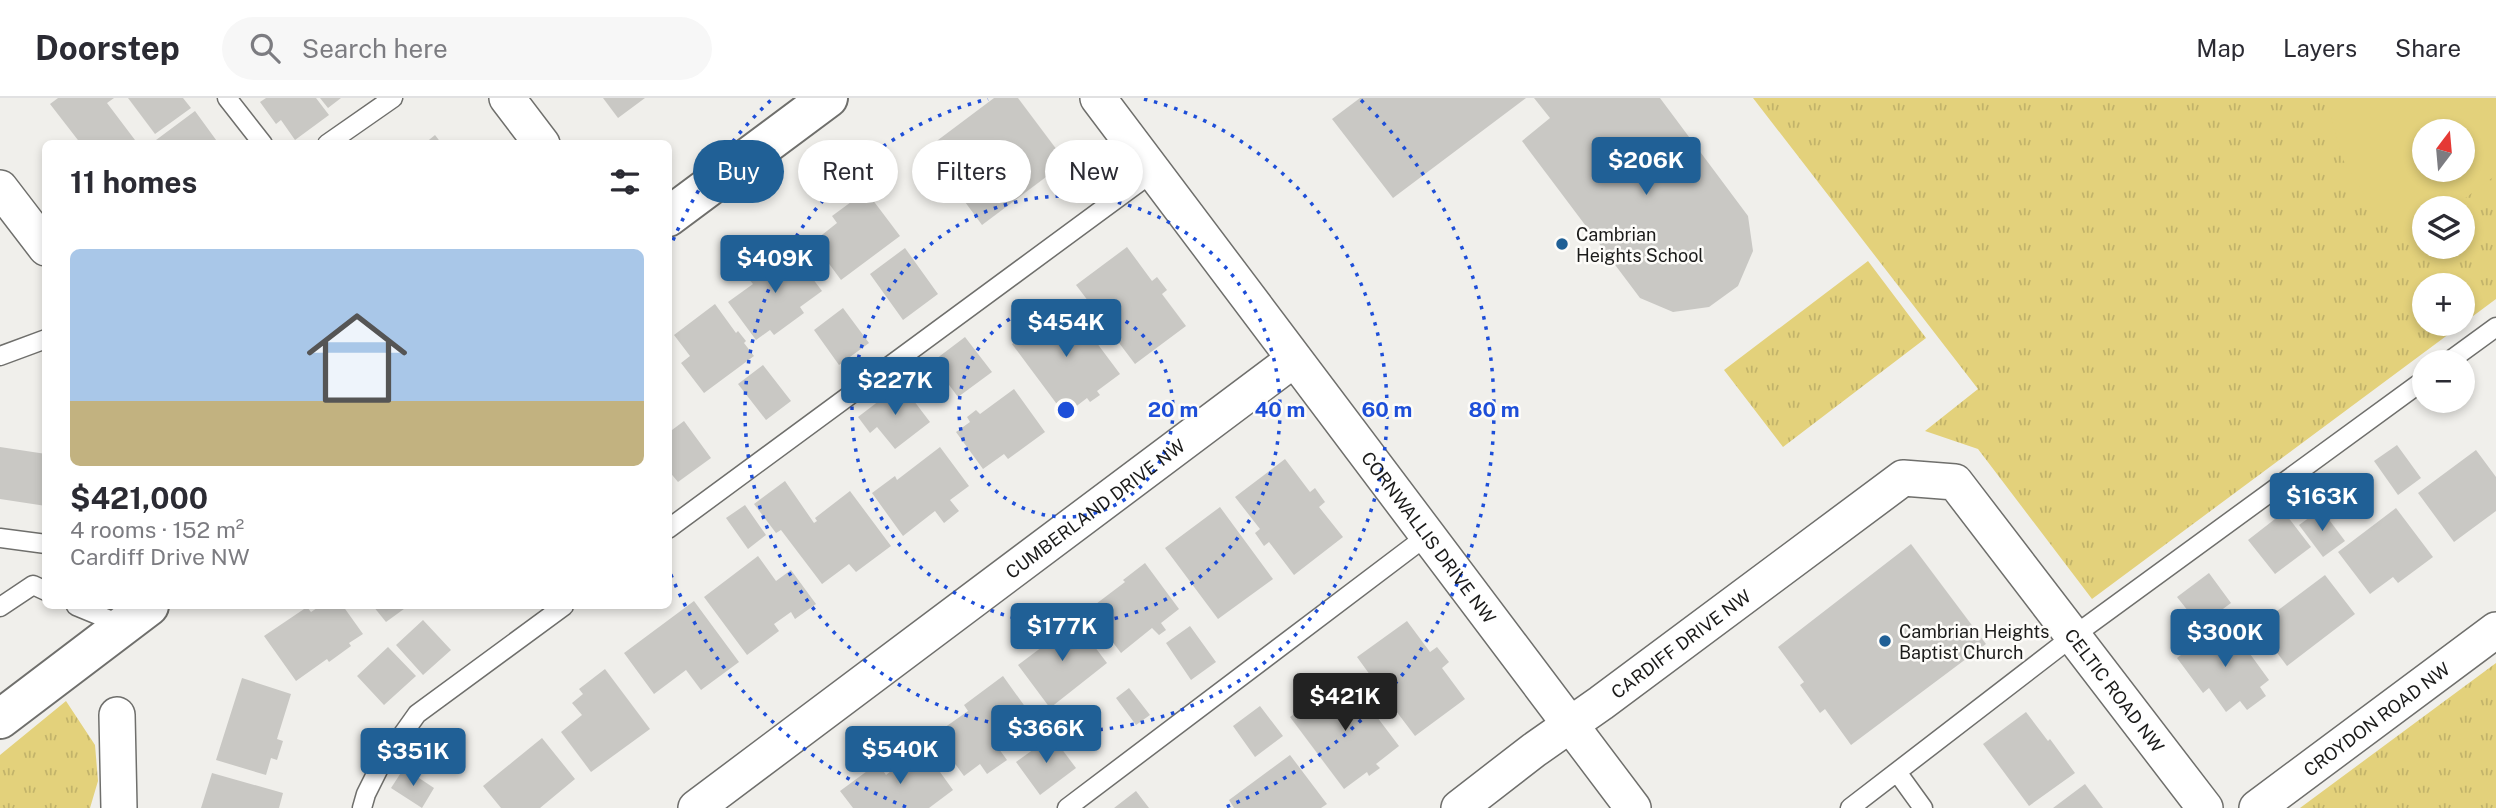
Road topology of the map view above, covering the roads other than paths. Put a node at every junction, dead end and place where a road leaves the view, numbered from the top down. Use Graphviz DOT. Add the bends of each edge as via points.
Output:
graph roads {
  1 [pos="228,98"];
  2 [pos="393,98"];
  3 [pos="507,98"];
  4 [pos="828,98"];
  5 [pos="1098,98"];
  6 [pos="260,140"];
  7 [pos="333,140"];
  8 [pos="539,140"];
  9 [pos="1153,172"];
  10 [pos="0,188"];
  11 [pos="672,214"];
  12 [pos="42,243"];
  13 [pos="2496,327"];
  14 [pos="42,341"];
  15 [pos="2464,350"];
  16 [pos="0,356"];
  17 [pos="1293,360"];
  18 [pos="2412,389"];
  19 [pos="1903,478"];
  20 [pos="672,526"];
  21 [pos="1428,535"];
  22 [pos="0,538"];
  23 [pos="42,543"];
  24 [pos="41,584"];
  25 [pos="0,607"];
  26 [pos="96,609"];
  27 [pos="560,609"];
  28 [pos="135,615"];
  29 [pos="2496,630"];
  30 [pos="2072,638"];
  31 [pos="117,715"];
  32 [pos="0,719"];
  33 [pos="1569,725"];
  34 [pos="1897,772"];
  35 [pos="119,808"];
  36 [pos="362,808"];
  37 [pos="696,808"];
  38 [pos="1067,808"];
  39 [pos="1460,808"];
  40 [pos="1633,808"];
  41 [pos="1850,808"];
  42 [pos="1923,808"];
  43 [pos="2204,808"];
  44 [pos="2257,808"];
  1 -- 6 [label="lane"];
  2 -- 7 [label="lane"];
  3 -- 8 [label="street"];
  4 -- 11 [label="street"];
  5 -- 9 [label="street, CORNWALLIS DRIVE NW"];
  9 -- 17 [label="street, CORNWALLIS DRIVE NW"];
  9 -- 20 [label="lane"];
  10 -- 12 [label="street"];
  13 -- 15 [label="lane"];
  14 -- 16 [label="lane"];
  17 -- 21 [label="street, CORNWALLIS DRIVE NW"];
  17 -- 37 [label="street, CUMBERLAND DRIVE NW"];
  18 -- 30 [label="lane"];
  19 -- 30 [label="street, CELTIC ROAD NW" via="1955,482"];
  19 -- 33 [label="street, CARDIFF DRIVE NW"];
  21 -- 33 [label="street, CORNWALLIS DRIVE NW"];
  21 -- 38 [label="lane"];
  22 -- 23 [label="lane"];
  24 -- 25 [label="lane"];
  26 -- 28 [label="lane"];
  27 -- 36 [label="lane" via="416,714 380,766"];
  28 -- 32 [label="street"];
  29 -- 44 [label="street, CROYDON ROAD NW"];
  30 -- 34 [label="lane"];
  30 -- 43 [label="street, CELTIC ROAD NW"];
  31 -- 35 [label="street"];
  33 -- 39 [label="street, CARDIFF DRIVE NW"];
  33 -- 40 [label="street, CORNWALLIS DRIVE NW"];
  34 -- 41 [label="lane"];
  34 -- 42 [label="lane"];
}
